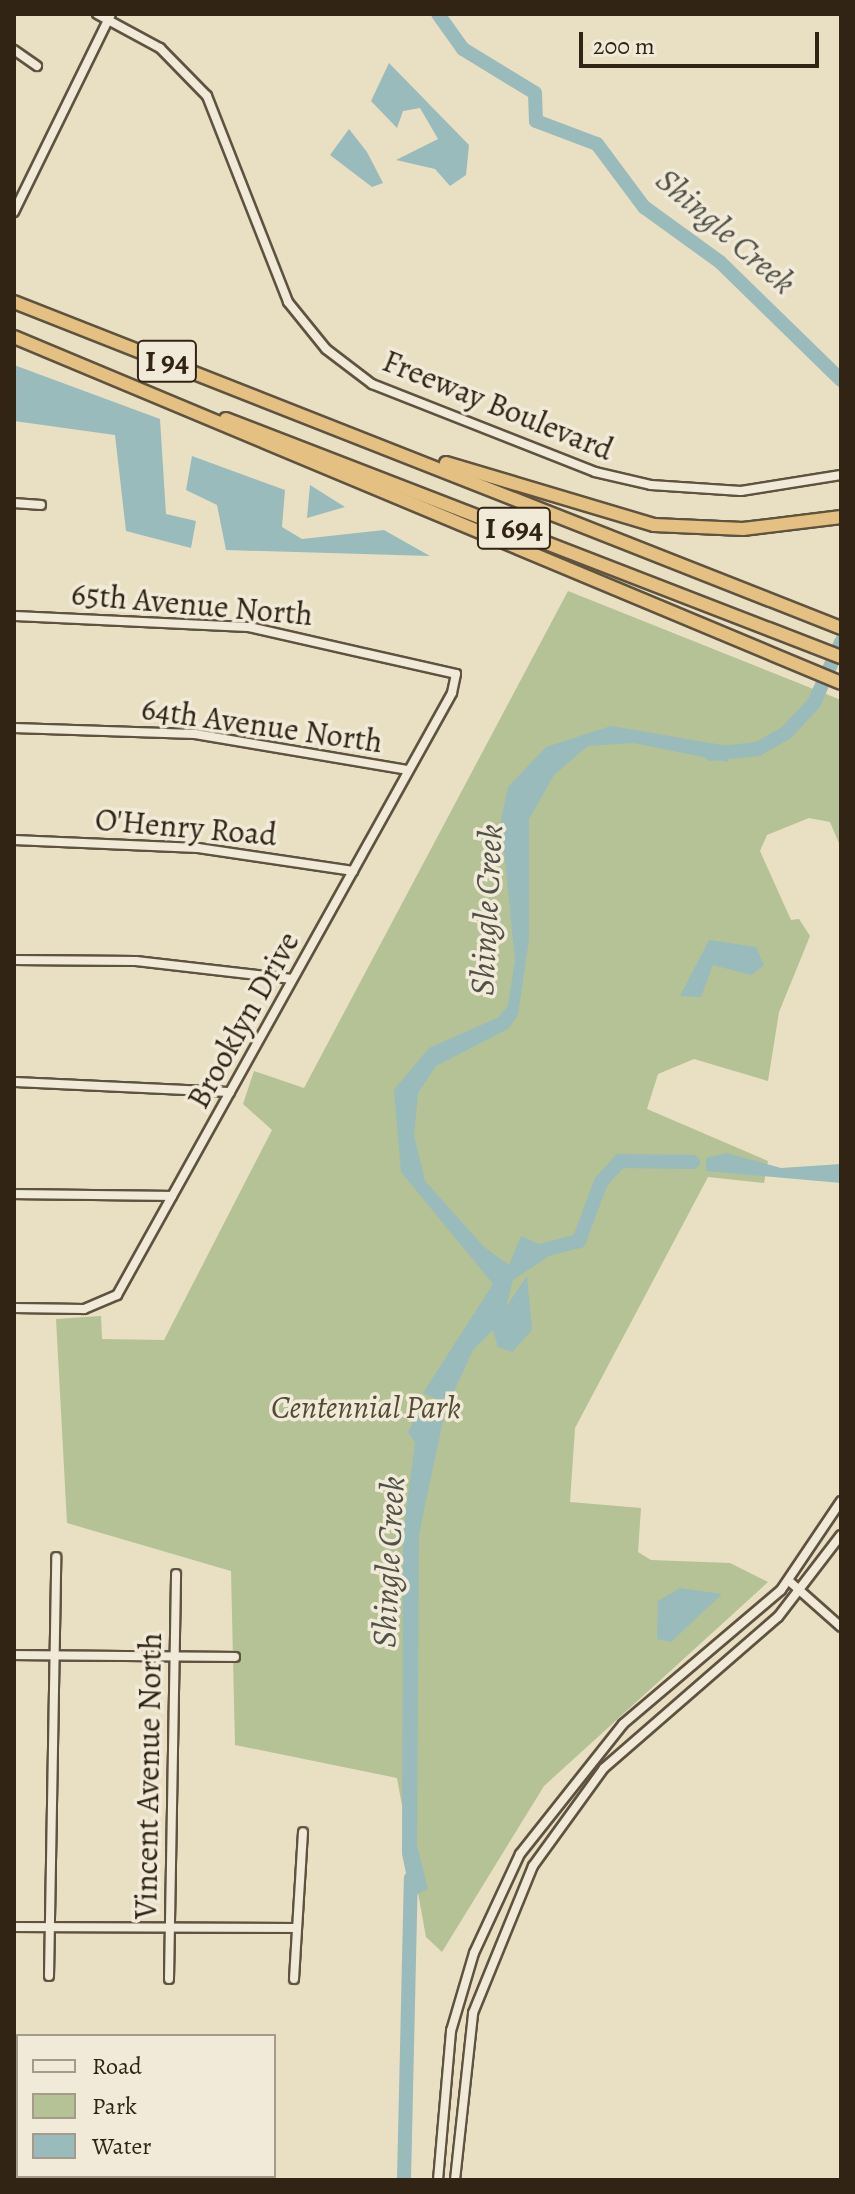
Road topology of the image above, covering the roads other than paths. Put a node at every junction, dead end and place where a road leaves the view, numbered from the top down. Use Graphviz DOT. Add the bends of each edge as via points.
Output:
graph roads {
  1 [pos="97,14"];
  2 [pos="110,17"];
  3 [pos="14,50"];
  4 [pos="37,66"];
  5 [pos="14,212"];
  6 [pos="14,302"];
  7 [pos="14,337"];
  8 [pos="203,414"];
  9 [pos="320,420"];
  10 [pos="841,475"];
  11 [pos="14,503"];
  12 [pos="41,505"];
  13 [pos="841,517"];
  14 [pos="14,616"];
  15 [pos="837,626"];
  16 [pos="841,657"];
  17 [pos="456,674"];
  18 [pos="841,683"];
  19 [pos="14,728"];
  20 [pos="407,770"];
  21 [pos="14,840"];
  22 [pos="353,871"];
  23 [pos="14,960"];
  24 [pos="292,979"];
  25 [pos="14,1082"];
  26 [pos="230,1092"];
  27 [pos="14,1194"];
  28 [pos="172,1196"];
  29 [pos="14,1308"];
  30 [pos="841,1501"];
  31 [pos="841,1535"];
  32 [pos="56,1557"];
  33 [pos="176,1574"];
  34 [pos="789,1581"];
  35 [pos="800,1592"];
  36 [pos="841,1627"];
  37 [pos="14,1655"];
  38 [pos="173,1655"];
  39 [pos="55,1656"];
  40 [pos="235,1657"];
  41 [pos="303,1832"];
  42 [pos="14,1927"];
  43 [pos="50,1927"];
  44 [pos="171,1928"];
  45 [pos="294,1928"];
  46 [pos="49,1976"];
  47 [pos="169,1979"];
  48 [pos="294,1979"];
  49 [pos="438,2180"];
  50 [pos="455,2180"];
  1 -- 2 [label="street, Freeway Boulevard"];
  2 -- 5 [label="street"];
  2 -- 10 [label="street, Freeway Boulevard" via="160,48 207,96 288,302 326,349 372,384 595,472 651,485 741,491"];
  3 -- 4 [label="street"];
  6 -- 9 [label="highway, I 94"];
  7 -- 8 [label="highway, I 94"];
  8 -- 16 [label="highway, I 694" via="258,426"];
  8 -- 18 [label="highway, I 94"];
  9 -- 13 [label="highway" via="548,498 654,525 743,529"];
  9 -- 15 [label="highway, I 94"];
  11 -- 12 [label="street"];
  14 -- 17 [label="street, 65th Avenue North" via="249,627"];
  17 -- 20 [label="street, Brooklyn Drive"];
  19 -- 20 [label="street, 64th Avenue North" via="195,734"];
  20 -- 22 [label="street, Brooklyn Drive"];
  21 -- 22 [label="street, O'Henry Road" via="198,848"];
  22 -- 24 [label="street, Brooklyn Drive"];
  23 -- 24 [label="street" via="136,961"];
  24 -- 26 [label="street, Brooklyn Drive"];
  25 -- 26 [label="street"];
  26 -- 28 [label="street, Brooklyn Drive"];
  27 -- 28 [label="street"];
  28 -- 29 [label="street, Brooklyn Drive" via="107,1302"];
  30 -- 34 [label="street"];
  31 -- 35 [label="street"];
  32 -- 39 [label="street"];
  33 -- 38 [label="street, Vincent Avenue North"];
  34 -- 35 [label="street"];
  34 -- 49 [label="street" via="738,1632 623,1724 520,1854 474,1953 451,2031"];
  35 -- 36 [label="street"];
  35 -- 50 [label="street" via="604,1768 533,1866 473,2013"];
  37 -- 39 [label="street"];
  38 -- 39 [label="street"];
  38 -- 40 [label="street"];
  38 -- 44 [label="street, Vincent Avenue North"];
  39 -- 43 [label="street"];
  41 -- 45 [label="street"];
  42 -- 43 [label="street"];
  43 -- 44 [label="street"];
  43 -- 46 [label="street"];
  44 -- 45 [label="street"];
  44 -- 47 [label="street, Vincent Avenue North"];
  45 -- 48 [label="street"];
}
